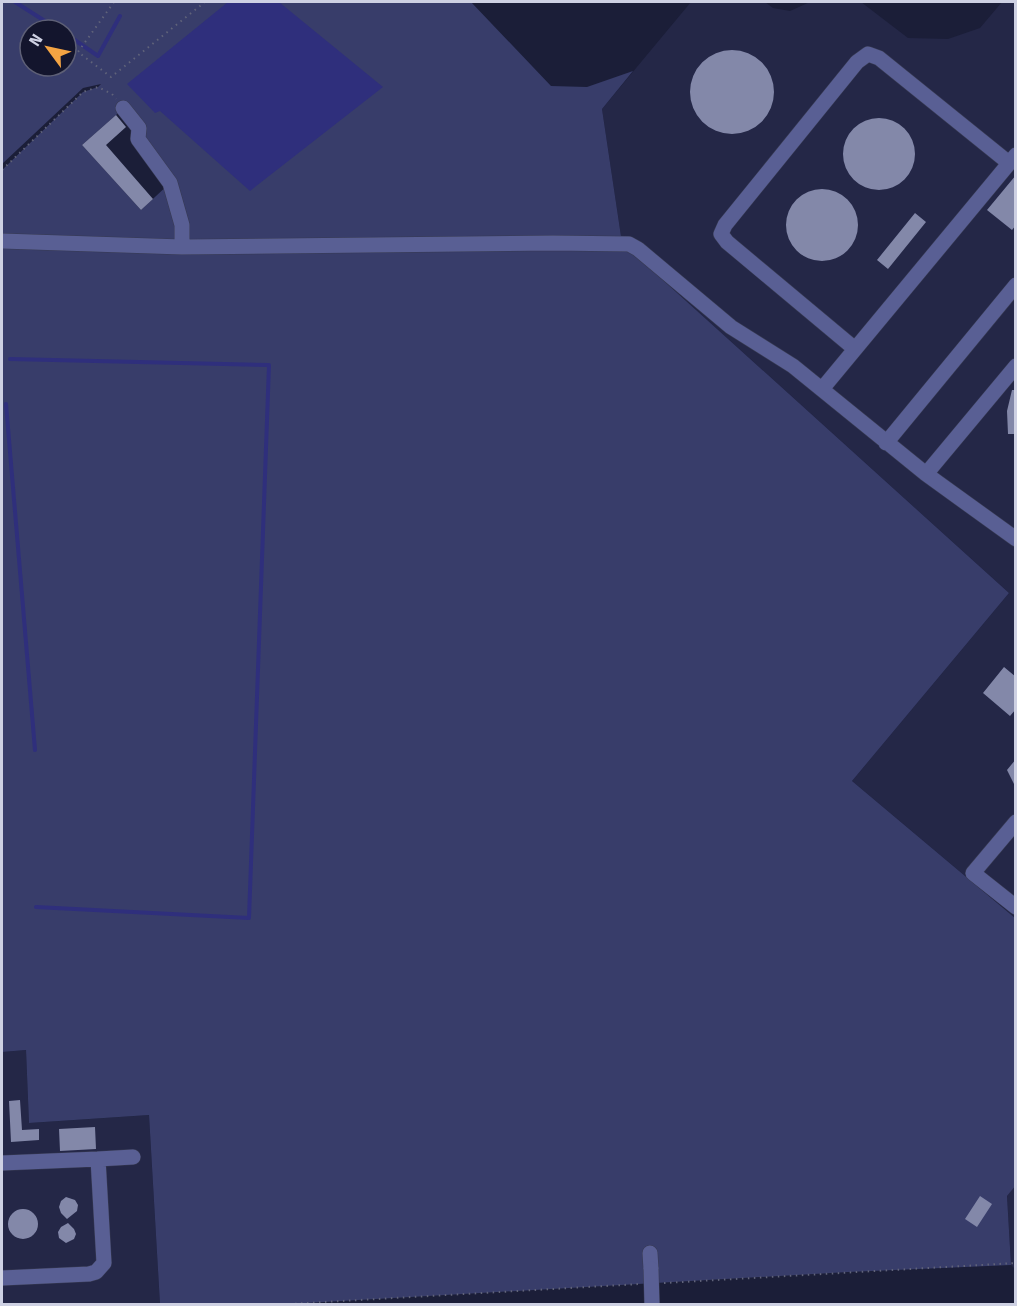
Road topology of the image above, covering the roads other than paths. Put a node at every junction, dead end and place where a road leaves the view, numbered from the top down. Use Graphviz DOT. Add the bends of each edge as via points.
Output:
graph roads {
  1 [pos="123,108"];
  2 [pos="1012,159"];
  3 [pos="2,241"];
  4 [pos="182,247"];
  5 [pos="1016,285"];
  6 [pos="855,349"];
  7 [pos="1016,366"];
  8 [pos="822,390"];
  9 [pos="886,443"];
  10 [pos="926,474"];
  11 [pos="1016,539"];
  12 [pos="1016,822"];
  13 [pos="1016,907"];
  14 [pos="133,1158"];
  15 [pos="98,1159"];
  16 [pos="2,1163"];
  17 [pos="650,1253"];
  18 [pos="2,1278"];
  19 [pos="652,1305"];
  1 -- 4 [label="street" via="139,128 138,139 171,183 182,225"];
  2 -- 6 [label="street"];
  2 -- 6 [label="street" via="879,58 868,54 857,62 721,234"];
  3 -- 4 [label="street"];
  4 -- 8 [label="street" via="629,244 731,327 793,366"];
  5 -- 9 [label="street"];
  6 -- 8 [label="street"];
  7 -- 10 [label="street"];
  8 -- 9 [label="street"];
  9 -- 10 [label="street"];
  10 -- 11 [label="street"];
  12 -- 13 [label="street" via="974,873"];
  14 -- 15 [label="street"];
  15 -- 16 [label="street"];
  15 -- 18 [label="street" via="104,1263 100,1268 89,1274"];
  17 -- 19 [label="street, bridge"];
}
